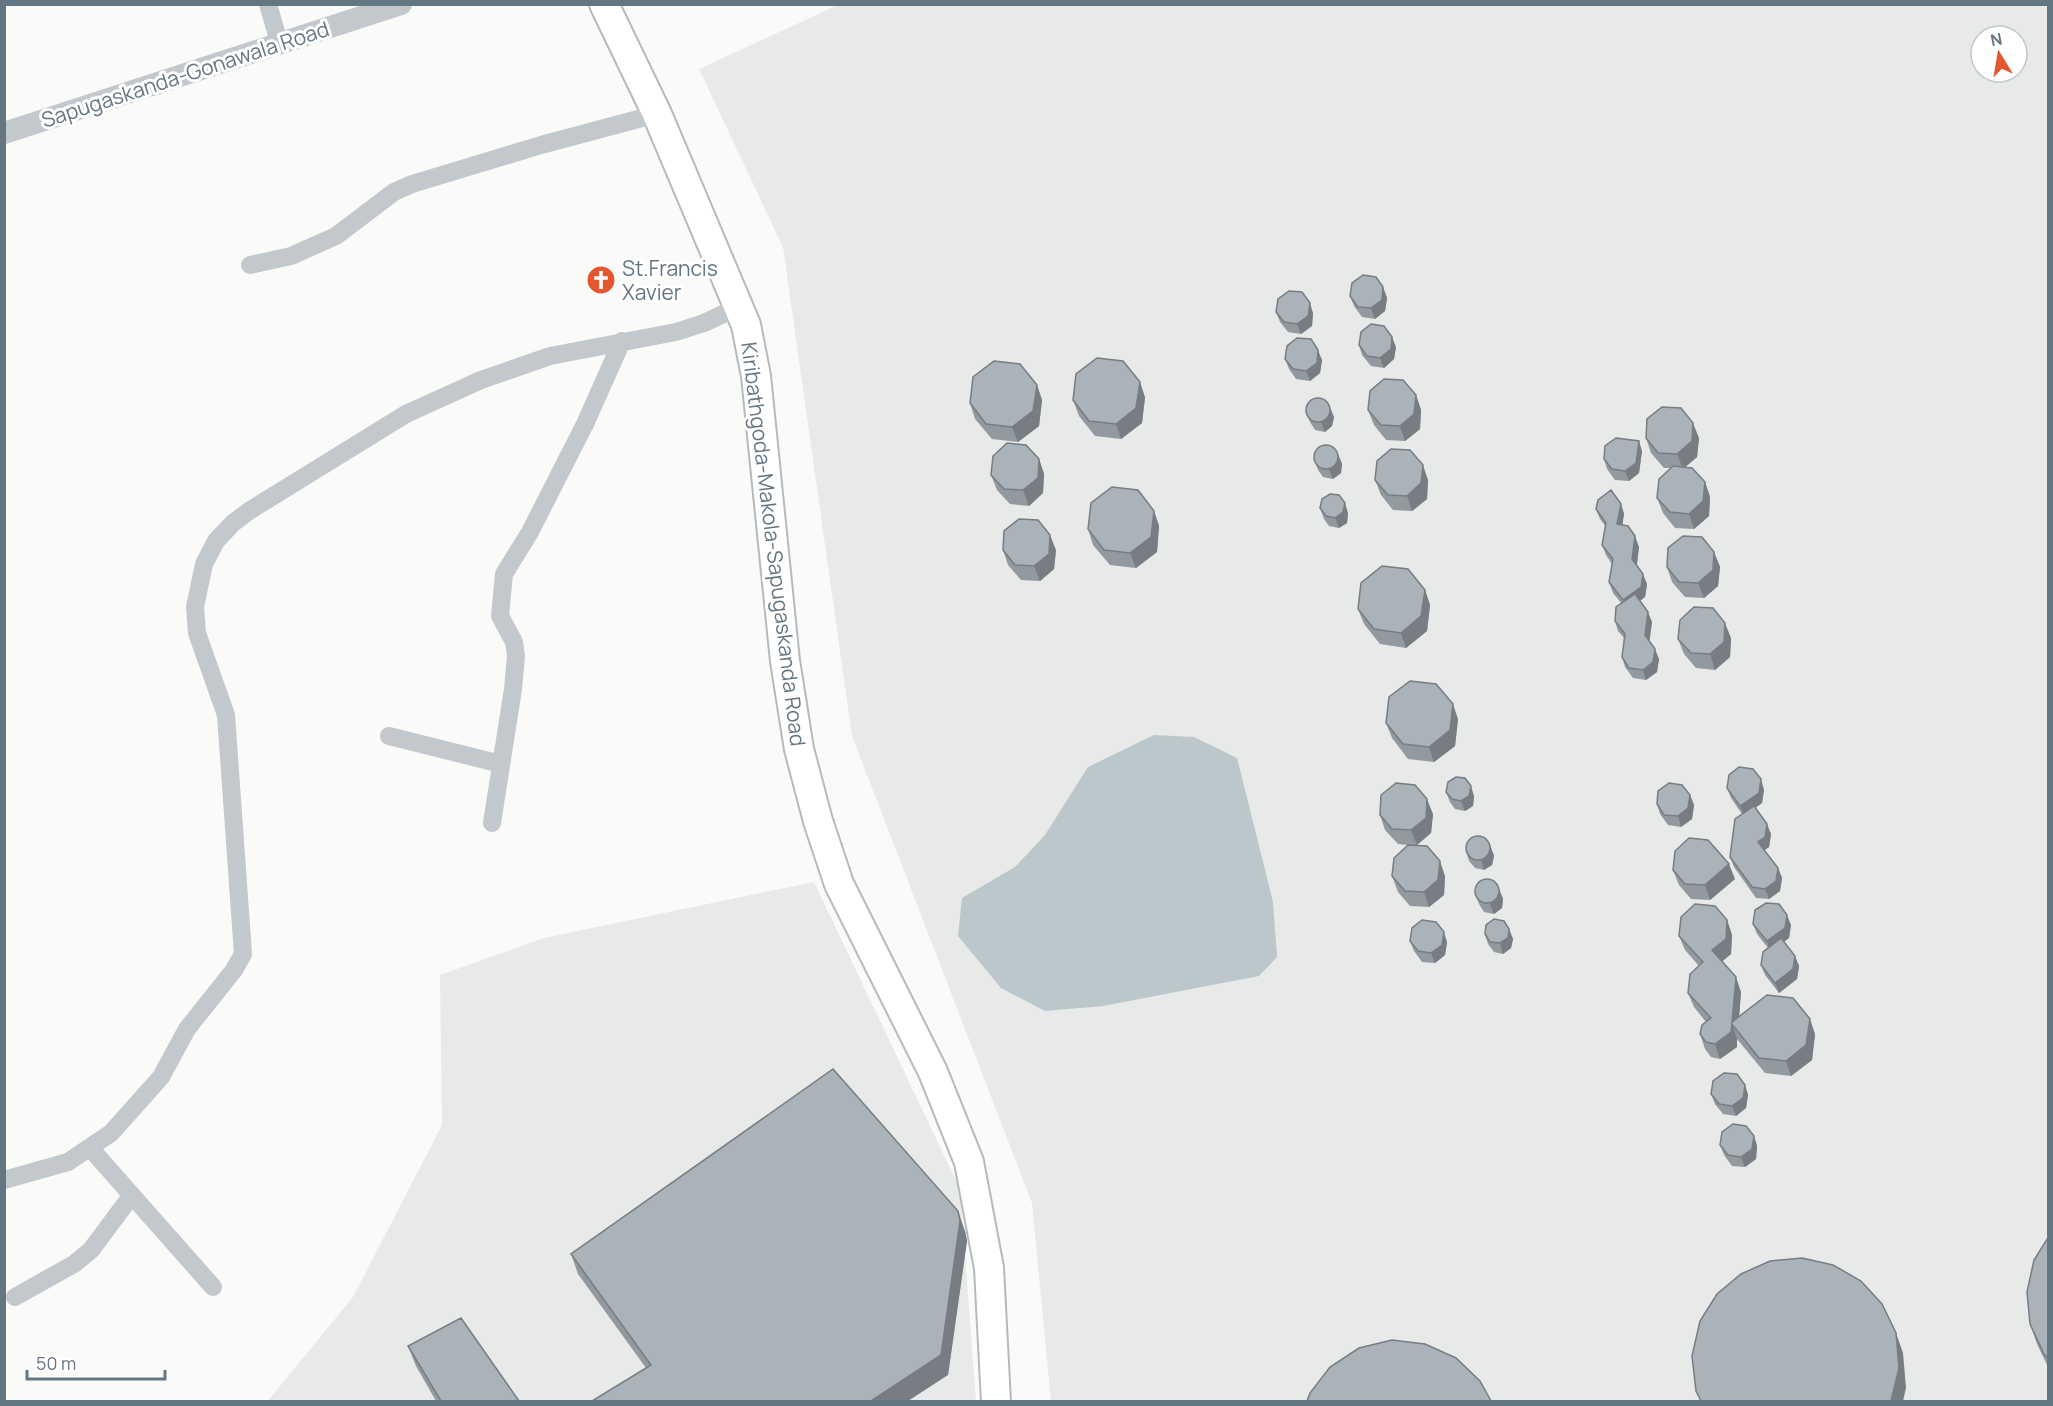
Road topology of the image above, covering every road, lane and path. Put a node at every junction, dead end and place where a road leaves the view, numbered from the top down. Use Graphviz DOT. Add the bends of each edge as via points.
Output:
graph roads {
  1 [pos="268,4"];
  2 [pos="401,4"];
  3 [pos="604,4"];
  4 [pos="279,42"];
  5 [pos="657,114"];
  6 [pos="4,133"];
  7 [pos="250,265"];
  8 [pos="738,307"];
  9 [pos="622,341"];
  10 [pos="389,736"];
  11 [pos="501,764"];
  12 [pos="492,823"];
  13 [pos="91,1149"];
  14 [pos="4,1180"];
  15 [pos="132,1195"];
  16 [pos="213,1287"];
  17 [pos="15,1298"];
  18 [pos="996,1401"];
  1 -- 4 [label="street"];
  2 -- 4 [label="street, Sapugaskanda-Gonawala Road"];
  3 -- 5 [label="main road, Kiribathgoda-Makola-Sapugaskanda Road"];
  4 -- 6 [label="street, Sapugaskanda-Gonawala Road"];
  5 -- 7 [label="street" via="412,184 394,192 336,236 291,256"];
  5 -- 8 [label="main road, Kiribathgoda-Makola-Sapugaskanda Road"];
  8 -- 9 [label="street" via="695,326"];
  8 -- 18 [label="main road, Kiribathgoda-Makola-Sapugaskanda Road" via="746,325 756,376 784,650 799,749 839,884 933,1072 969,1162 989,1268"];
  9 -- 11 [label="street" via="585,424 504,574 500,616 514,642 516,656"];
  9 -- 13 [label="street" via="510,369 406,414 249,511 216,541 204,564 195,607 197,633 226,715 243,954 187,1029 161,1077 111,1133"];
  10 -- 11 [label="street"];
  11 -- 12 [label="street"];
  13 -- 14 [label="street" via="68,1162"];
  13 -- 15 [label="street"];
  15 -- 16 [label="street"];
  15 -- 17 [label="street" via="91,1250"];
}
